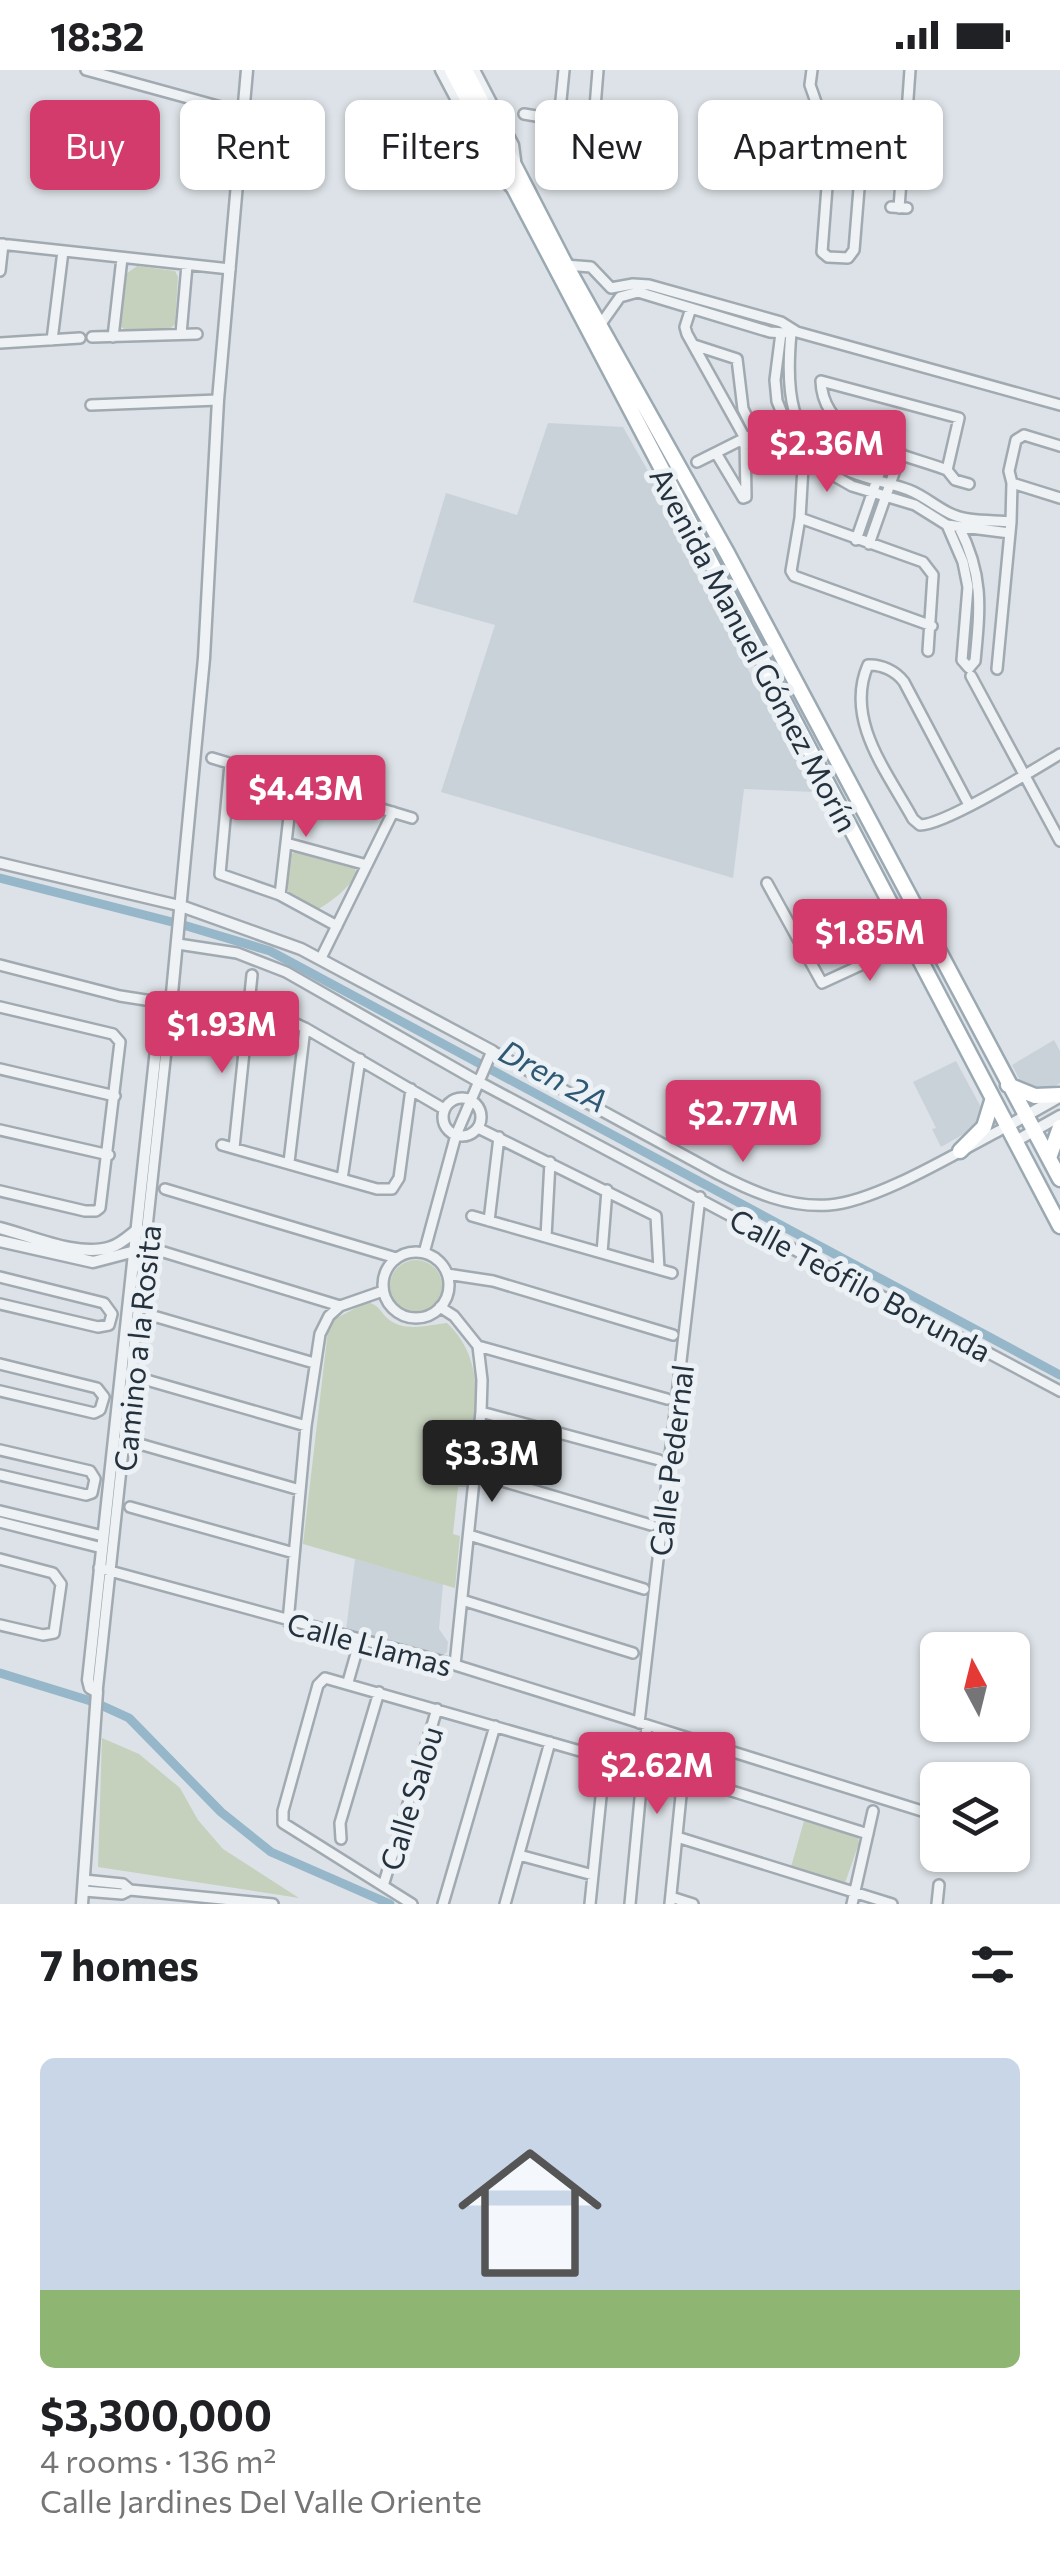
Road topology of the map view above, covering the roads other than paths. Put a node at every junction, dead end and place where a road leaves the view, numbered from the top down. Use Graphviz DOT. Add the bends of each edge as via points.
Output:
graph roads {
  1 [pos="86,70"];
  2 [pos="247,70"];
  3 [pos="441,70"];
  4 [pos="452,70"];
  5 [pos="465,70"];
  6 [pos="474,70"];
  7 [pos="564,70"];
  8 [pos="598,70"];
  9 [pos="815,70"];
  10 [pos="910,70"];
  11 [pos="196,100"];
  12 [pos="244,100"];
  13 [pos="561,100"];
  14 [pos="596,100"];
  15 [pos="815,100"];
  16 [pos="833,109"];
  17 [pos="524,114"];
  18 [pos="535,116"];
  19 [pos="517,171"];
  20 [pos="237,190"];
  21 [pos="516,191"];
  22 [pos="899,208"];
  23 [pos="1,244"];
  24 [pos="63,251"];
  25 [pos="122,258"];
  26 [pos="188,265"];
  27 [pos="565,265"];
  28 [pos="230,269"];
  29 [pos="0,270"];
  30 [pos="692,308"];
  31 [pos="595,330"];
  32 [pos="790,332"];
  33 [pos="182,334"];
  34 [pos="198,334"];
  35 [pos="113,336"];
  36 [pos="52,340"];
  37 [pos="0,343"];
  38 [pos="694,345"];
  39 [pos="218,400"];
  40 [pos="91,405"];
  41 [pos="1060,405"];
  42 [pos="756,433"];
  43 [pos="790,433"];
  44 [pos="808,438"];
  45 [pos="745,441"];
  46 [pos="797,444"];
  47 [pos="1060,446"];
  48 [pos="888,448"];
  49 [pos="716,452"];
  50 [pos="901,453"];
  51 [pos="697,462"];
  52 [pos="803,467"];
  53 [pos="946,470"];
  54 [pos="878,480"];
  55 [pos="1012,483"];
  56 [pos="890,484"];
  57 [pos="968,484"];
  58 [pos="874,492"];
  59 [pos="886,496"];
  60 [pos="1060,498"];
  61 [pos="800,518"];
  62 [pos="953,526"];
  63 [pos="1010,528"];
  64 [pos="856,540"];
  65 [pos="869,544"];
  66 [pos="932,626"];
  67 [pos="928,650"];
  68 [pos="997,669"];
  69 [pos="970,676"];
  70 [pos="1060,754"];
  71 [pos="212,758"];
  72 [pos="230,764"];
  73 [pos="1025,776"];
  74 [pos="292,782"];
  75 [pos="969,805"];
  76 [pos="393,812"];
  77 [pos="412,818"];
  78 [pos="1055,820"];
  79 [pos="1060,841"];
  80 [pos="286,843"];
  81 [pos="0,863"];
  82 [pos="367,865"];
  83 [pos="767,883"];
  84 [pos="280,894"];
  85 [pos="181,911"];
  86 [pos="337,926"];
  87 [pos="178,938"];
  88 [pos="909,943"];
  89 [pos="321,958"];
  90 [pos="0,964"];
  91 [pos="252,974"];
  92 [pos="222,1002"];
  93 [pos="166,1004"];
  94 [pos="0,1006"];
  95 [pos="249,1008"];
  96 [pos="305,1028"];
  97 [pos="491,1053"];
  98 [pos="360,1058"];
  99 [pos="0,1068"];
  100 [pos="480,1079"];
  101 [pos="1008,1085"];
  102 [pos="412,1089"];
  103 [pos="115,1096"];
  104 [pos="1060,1096"];
  105 [pos="469,1099"];
  106 [pos="992,1101"];
  107 [pos="444,1109"];
  108 [pos="1060,1116"];
  109 [pos="1026,1117"];
  110 [pos="1006,1127"];
  111 [pos="1060,1127"];
  112 [pos="478,1128"];
  113 [pos="0,1130"];
  114 [pos="1034,1131"];
  115 [pos="456,1135"];
  116 [pos="498,1137"];
  117 [pos="1014,1142"];
  118 [pos="222,1145"];
  119 [pos="234,1148"];
  120 [pos="960,1151"];
  121 [pos="108,1155"];
  122 [pos="1049,1158"];
  123 [pos="289,1162"];
  124 [pos="550,1162"];
  125 [pos="342,1179"];
  126 [pos="1060,1180"];
  127 [pos="164,1189"];
  128 [pos="606,1190"];
  129 [pos="0,1191"];
  130 [pos="700,1197"];
  131 [pos="472,1216"];
  132 [pos="489,1221"];
  133 [pos="1060,1226"];
  134 [pos="0,1228"];
  135 [pos="138,1229"];
  136 [pos="546,1237"];
  137 [pos="0,1241"];
  138 [pos="157,1250"];
  139 [pos="135,1251"];
  140 [pos="602,1252"];
  141 [pos="424,1253"];
  142 [pos="396,1258"];
  143 [pos="659,1269"];
  144 [pos="672,1272"];
  145 [pos="448,1274"];
  146 [pos="0,1277"];
  147 [pos="27,1284"];
  148 [pos="383,1291"];
  149 [pos="0,1304"];
  150 [pos="340,1306"];
  151 [pos="440,1308"];
  152 [pos="21,1309"];
  153 [pos="150,1315"];
  154 [pos="672,1335"];
  155 [pos="478,1346"];
  156 [pos="314,1362"];
  157 [pos="0,1364"];
  158 [pos="18,1369"];
  159 [pos="143,1379"];
  160 [pos="0,1391"];
  161 [pos="1060,1391"];
  162 [pos="13,1394"];
  163 [pos="667,1398"];
  164 [pos="480,1412"];
  165 [pos="306,1426"];
  166 [pos="136,1443"];
  167 [pos="6,1451"];
  168 [pos="659,1460"];
  169 [pos="476,1473"];
  170 [pos="3,1476"];
  171 [pos="300,1490"];
  172 [pos="130,1506"];
  173 [pos="0,1511"];
  174 [pos="0,1522"];
  175 [pos="651,1525"];
  176 [pos="469,1535"];
  177 [pos="102,1542"];
  178 [pos="294,1553"];
  179 [pos="0,1560"];
  180 [pos="100,1568"];
  181 [pos="112,1571"];
  182 [pos="644,1589"];
  183 [pos="462,1600"];
  184 [pos="288,1622"];
  185 [pos="0,1625"];
  186 [pos="360,1640"];
  187 [pos="633,1652"];
  188 [pos="455,1665"];
  189 [pos="348,1682"];
  190 [pos="379,1692"];
  191 [pos="96,1697"];
  192 [pos="437,1709"];
  193 [pos="643,1724"];
  194 [pos="495,1726"];
  195 [pos="550,1742"];
  196 [pos="605,1758"];
  197 [pos="629,1765"];
  198 [pos="659,1768"];
  199 [pos="683,1776"];
  200 [pos="920,1810"];
  201 [pos="874,1811"];
  202 [pos="868,1834"];
  203 [pos="677,1837"];
  204 [pos="341,1839"];
  205 [pos="518,1855"];
  206 [pos="593,1876"];
  207 [pos="939,1885"];
  208 [pos="84,1886"];
  209 [pos="383,1886"];
  210 [pos="854,1892"];
  211 [pos="124,1893"];
  212 [pos="181,1899"];
  213 [pos="670,1900"];
  214 [pos="245,1902"];
  215 [pos="82,1904"];
  216 [pos="273,1904"];
  217 [pos="412,1904"];
  218 [pos="442,1904"];
  219 [pos="505,1904"];
  220 [pos="590,1904"];
  221 [pos="630,1904"];
  222 [pos="694,1904"];
  223 [pos="852,1904"];
  224 [pos="892,1904"];
  225 [pos="937,1904"];
  1 -- 11 [label="street"];
  2 -- 12 [label="street"];
  3 -- 21 [label="street" via="496,174"];
  4 -- 21 [label="main road, Avenida Manuel Gómez Morín"];
  5 -- 19 [label="main road, Avenida Manuel Gómez Morín"];
  6 -- 19 [label="street" via="513,145"];
  7 -- 13 [label="street"];
  8 -- 14 [label="street"];
  9 -- 15 [label="street"];
  10 -- 22 [label="street" via="904,141 898,146"];
  16 -- 16 [label="street" via="865,114 852,257 824,255"];
  17 -- 18 [label="street"];
  19 -- 27 [label="main road, Avenida Manuel Gómez Morín"];
  20 -- 28 [label="street"];
  21 -- 31 [label="main road, Avenida Manuel Gómez Morín"];
  23 -- 24 [label="street"];
  23 -- 29 [label="street"];
  24 -- 25 [label="street"];
  24 -- 36 [label="street"];
  25 -- 26 [label="street"];
  25 -- 35 [label="street"];
  26 -- 28 [label="street"];
  26 -- 33 [label="street"];
  27 -- 31 [label="main road, Avenida Manuel Gómez Morín"];
  27 -- 32 [label="street" via="591,267 612,288 650,285 781,322"];
  28 -- 39 [label="street"];
  30 -- 31 [label="street" via="627,294"];
  30 -- 32 [label="street"];
  30 -- 38 [label="street" via="685,327"];
  31 -- 88 [label="main road, Avenida Manuel Gómez Morín"];
  31 -- 101 [label="main road, Avenida Manuel Gómez Morín" via="727,552"];
  32 -- 41 [label="street"];
  32 -- 43 [label="street" via="776,391"];
  32 -- 44 [label="street" via="790,398"];
  33 -- 34 [label="street"];
  33 -- 35 [label="street"];
  35 -- 36 [label="street"];
  36 -- 37 [label="street"];
  38 -- 42 [label="street" via="737,359 743,410"];
  38 -- 45 [label="street"];
  39 -- 40 [label="street"];
  39 -- 85 [label="street, Camino a la Rosita"];
  42 -- 43 [label="street"];
  42 -- 45 [label="street"];
  43 -- 46 [label="street"];
  44 -- 46 [label="street"];
  44 -- 54 [label="street" via="842,468"];
  45 -- 46 [label="street"];
  45 -- 49 [label="street"];
  45 -- 49 [label="street" via="746,497"];
  46 -- 58 [label="street" via="837,478"];
  47 -- 55 [label="street" via="1020,436 1008,471"];
  48 -- 50 [label="street"];
  48 -- 53 [label="street" via="843,428 821,381 959,418"];
  48 -- 54 [label="street"];
  49 -- 51 [label="street"];
  50 -- 53 [label="street"];
  50 -- 56 [label="street"];
  52 -- 61 [label="street"];
  53 -- 57 [label="street"];
  54 -- 56 [label="street"];
  54 -- 58 [label="street"];
  55 -- 60 [label="street"];
  55 -- 63 [label="street"];
  56 -- 59 [label="street"];
  56 -- 63 [label="street" via="950,514"];
  58 -- 59 [label="street"];
  58 -- 64 [label="street"];
  59 -- 62 [label="street"];
  59 -- 65 [label="street"];
  61 -- 64 [label="street"];
  61 -- 66 [label="street" via="794,576"];
  62 -- 62 [label="street" via="967,578 962,660 969,668 975,661 980,586 974,559"];
  62 -- 63 [label="street"];
  63 -- 68 [label="street"];
  64 -- 65 [label="street"];
  65 -- 66 [label="street" via="930,568"];
  66 -- 67 [label="street"];
  69 -- 73 [label="street"];
  70 -- 73 [label="street"];
  71 -- 72 [label="street"];
  72 -- 74 [label="street"];
  72 -- 84 [label="street" via="220,874"];
  73 -- 75 [label="street"];
  73 -- 78 [label="street"];
  74 -- 76 [label="street"];
  74 -- 80 [label="street"];
  75 -- 75 [label="street" via="904,682 868,665 862,722 913,819 930,825"];
  76 -- 77 [label="street"];
  76 -- 82 [label="street"];
  78 -- 79 [label="street"];
  80 -- 82 [label="street"];
  80 -- 84 [label="street"];
  81 -- 85 [label="street"];
  82 -- 86 [label="street"];
  83 -- 88 [label="street" via="822,983"];
  84 -- 86 [label="street"];
  85 -- 87 [label="street, Camino a la Rosita"];
  85 -- 89 [label="street"];
  86 -- 89 [label="street"];
  87 -- 93 [label="street, Camino a la Rosita"];
  87 -- 100 [label="street, Calle Teófilo Borunda" via="286,972"];
  88 -- 106 [label="main road, Avenida Manuel Gómez Morín"];
  89 -- 97 [label="street"];
  90 -- 93 [label="street"];
  91 -- 95 [label="street"];
  92 -- 95 [label="street"];
  93 -- 135 [label="street, Camino a la Rosita"];
  93 -- 181 [label="street, Camino a la Rosita"];
  94 -- 103 [label="street" via="117,1036"];
  95 -- 96 [label="street"];
  95 -- 119 [label="street"];
  96 -- 98 [label="street"];
  96 -- 123 [label="street"];
  97 -- 100 [label="street"];
  97 -- 120 [label="street" via="718,1174 787,1202 828,1206 860,1199"];
  98 -- 102 [label="street"];
  98 -- 125 [label="street"];
  99 -- 103 [label="street"];
  100 -- 105 [label="street"];
  100 -- 130 [label="street, Calle Teófilo Borunda"];
  101 -- 104 [label="main road" via="1035,1096"];
  101 -- 109 [label="main road, Avenida Manuel Gómez Morín"];
  102 -- 107 [label="street"];
  102 -- 125 [label="street" via="392,1189"];
  103 -- 121 [label="street"];
  104 -- 109 [label="street"];
  105 -- 107 [label="street" via="452,1100"];
  105 -- 112 [label="street" via="479,1109"];
  105 -- 115 [label="street"];
  106 -- 110 [label="main road, Avenida Manuel Gómez Morín"];
  106 -- 120 [label="main road" via="984,1126"];
  107 -- 115 [label="street" via="445,1126"];
  108 -- 114 [label="street"];
  109 -- 110 [label="street"];
  109 -- 114 [label="main road, Avenida Manuel Gómez Morín"];
  110 -- 117 [label="main road, Avenida Manuel Gómez Morín"];
  110 -- 120 [label="street"];
  111 -- 122 [label="main road"];
  112 -- 115 [label="street"];
  112 -- 116 [label="street"];
  113 -- 121 [label="street"];
  114 -- 117 [label="street"];
  114 -- 122 [label="main road, Avenida Manuel Gómez Morín"];
  115 -- 141 [label="street"];
  116 -- 124 [label="street"];
  116 -- 132 [label="street"];
  117 -- 133 [label="main road, Avenida Manuel Gómez Morín"];
  118 -- 119 [label="street"];
  119 -- 123 [label="street"];
  121 -- 129 [label="street" via="96,1212"];
  122 -- 126 [label="main road, Avenida Manuel Gómez Morín"];
  123 -- 125 [label="street"];
  124 -- 128 [label="street"];
  124 -- 136 [label="street"];
  127 -- 142 [label="street"];
  128 -- 140 [label="street"];
  128 -- 143 [label="street" via="658,1220"];
  130 -- 161 [label="street, Calle Teófilo Borunda"];
  130 -- 193 [label="street, Calle Pedernal"];
  131 -- 132 [label="street"];
  132 -- 136 [label="street"];
  134 -- 135 [label="street" via="98,1249"];
  135 -- 139 [label="street, Camino a la Rosita"];
  136 -- 140 [label="street"];
  137 -- 139 [label="street" via="92,1262"];
  138 -- 150 [label="street"];
  139 -- 177 [label="street, Camino a la Rosita"];
  140 -- 143 [label="street"];
  141 -- 142 [label="street"];
  141 -- 145 [label="street"];
  142 -- 148 [label="street" via="385,1272"];
  143 -- 144 [label="street"];
  145 -- 151 [label="street"];
  145 -- 154 [label="street" via="493,1281"];
  146 -- 147 [label="street"];
  147 -- 152 [label="street"];
  147 -- 152 [label="street" via="104,1303 112,1314 109,1324 98,1327"];
  148 -- 150 [label="street"];
  148 -- 151 [label="street" via="393,1309 412,1318"];
  149 -- 152 [label="street"];
  150 -- 156 [label="street" via="323,1325"];
  151 -- 155 [label="street"];
  153 -- 156 [label="street"];
  155 -- 163 [label="street"];
  155 -- 164 [label="street"];
  156 -- 165 [label="street"];
  157 -- 158 [label="street"];
  158 -- 162 [label="street"];
  158 -- 162 [label="street" via="104,1393 98,1412"];
  159 -- 165 [label="street"];
  160 -- 162 [label="street"];
  164 -- 168 [label="street"];
  164 -- 169 [label="street"];
  165 -- 171 [label="street"];
  166 -- 171 [label="street"];
  167 -- 170 [label="street"];
  167 -- 170 [label="street" via="92,1472 95,1479 84,1494"];
  169 -- 175 [label="street"];
  169 -- 176 [label="street"];
  171 -- 178 [label="street"];
  172 -- 178 [label="street"];
  173 -- 177 [label="street"];
  174 -- 177 [label="street"];
  176 -- 182 [label="street"];
  176 -- 183 [label="street"];
  177 -- 180 [label="street, Camino a la Rosita"];
  178 -- 184 [label="street"];
  179 -- 185 [label="street" via="54,1572 61,1584 54,1632"];
  180 -- 181 [label="street, Calle Llamas"];
  180 -- 191 [label="street, Camino a la Rosita" via="88,1680"];
  181 -- 184 [label="street, Calle Llamas"];
  181 -- 191 [label="street, Camino a la Rosita"];
  183 -- 187 [label="street"];
  183 -- 188 [label="street"];
  184 -- 186 [label="street, Calle Llamas"];
  186 -- 188 [label="street, Calle Llamas"];
  186 -- 189 [label="street"];
  188 -- 193 [label="street, Calle Llamas"];
  189 -- 190 [label="street"];
  189 -- 209 [label="street" via="331,1677 318,1685 283,1822"];
  190 -- 192 [label="street"];
  190 -- 204 [label="street"];
  191 -- 208 [label="street, Camino a la Rosita"];
  192 -- 194 [label="street"];
  192 -- 209 [label="street, Calle Salou"];
  193 -- 200 [label="street, Calle Llamas"];
  193 -- 221 [label="street, Calle Pedernal"];
  194 -- 195 [label="street"];
  194 -- 218 [label="street"];
  195 -- 196 [label="street"];
  195 -- 205 [label="street"];
  196 -- 197 [label="street"];
  196 -- 206 [label="street"];
  198 -- 199 [label="street"];
  199 -- 202 [label="street"];
  199 -- 203 [label="street"];
  201 -- 202 [label="street"];
  202 -- 210 [label="street"];
  203 -- 210 [label="street"];
  203 -- 213 [label="street"];
  205 -- 206 [label="street"];
  205 -- 219 [label="street"];
  206 -- 220 [label="street"];
  207 -- 225 [label="street"];
  208 -- 211 [label="street"];
  208 -- 215 [label="street, Camino a la Rosita"];
  209 -- 217 [label="street"];
  210 -- 223 [label="street"];
  210 -- 224 [label="street"];
  211 -- 212 [label="street"];
  212 -- 214 [label="street"];
  213 -- 222 [label="street"];
  214 -- 216 [label="street"];
}
